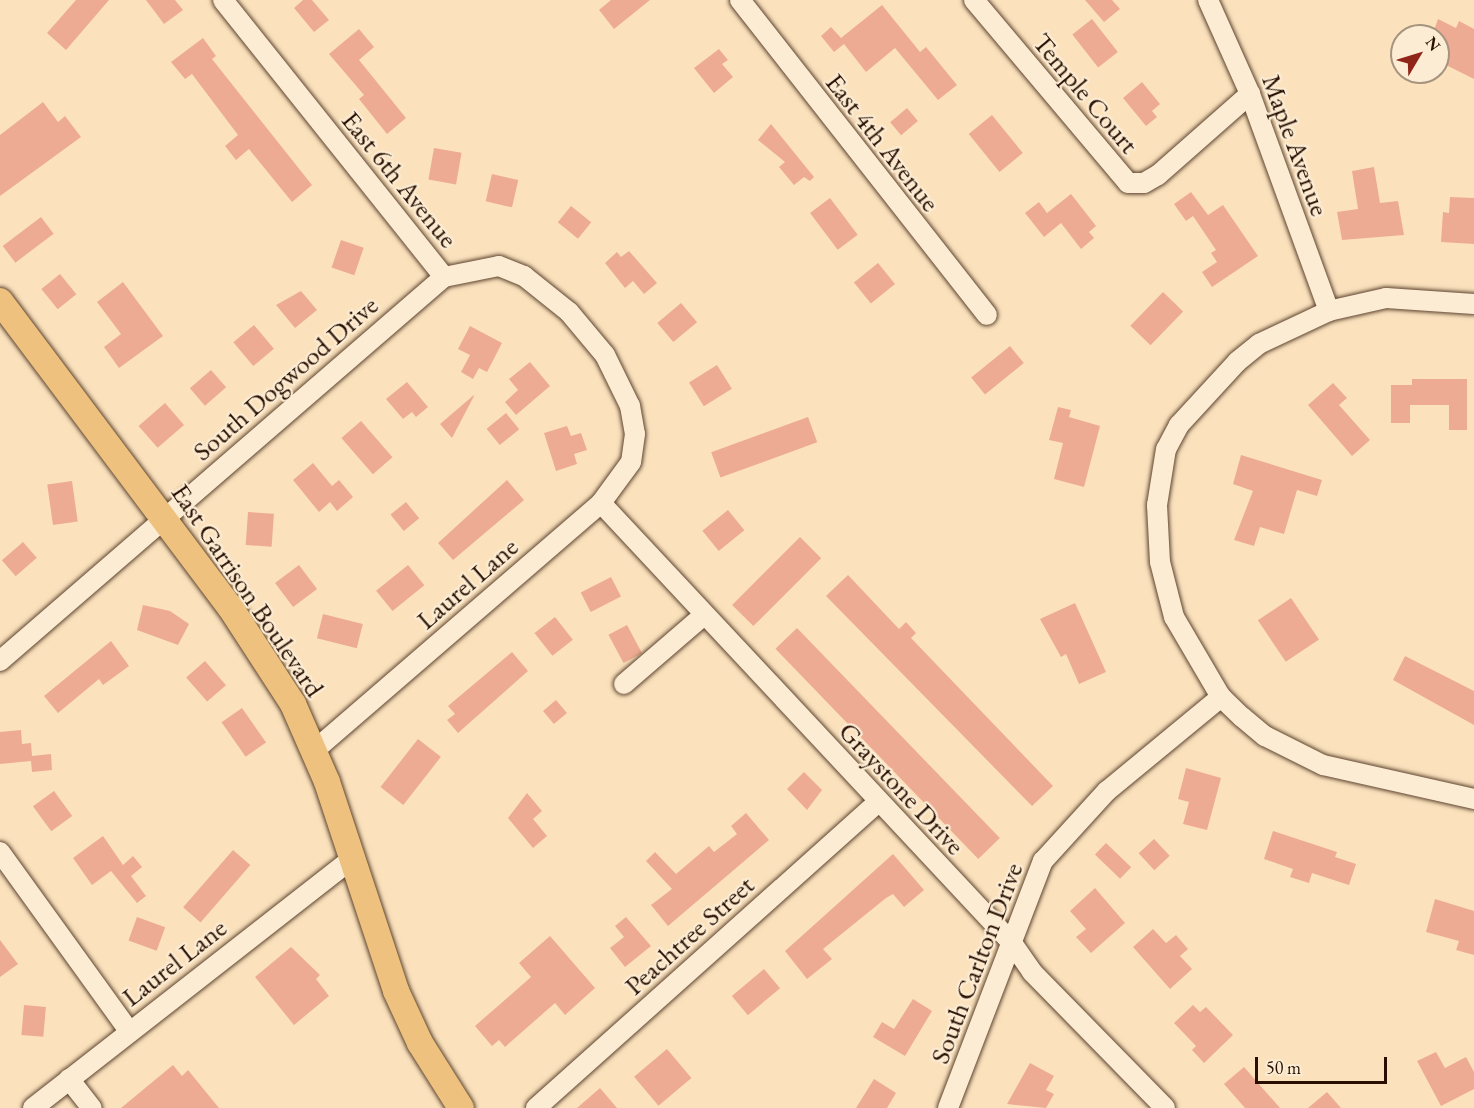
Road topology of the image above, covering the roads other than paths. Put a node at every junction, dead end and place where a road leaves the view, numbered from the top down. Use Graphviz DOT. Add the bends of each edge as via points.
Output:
graph roads {
  1 [pos="223,0"];
  2 [pos="740,0"];
  3 [pos="974,0"];
  4 [pos="1208,0"];
  5 [pos="1250,94"];
  6 [pos="444,277"];
  7 [pos="0,301"];
  8 [pos="1474,304"];
  9 [pos="1329,311"];
  10 [pos="987,315"];
  11 [pos="601,504"];
  12 [pos="164,519"];
  13 [pos="704,615"];
  14 [pos="0,661"];
  15 [pos="624,684"];
  16 [pos="1221,697"];
  17 [pos="314,750"];
  18 [pos="1474,799"];
  19 [pos="878,802"];
  20 [pos="0,852"];
  21 [pos="350,860"];
  22 [pos="1012,943"];
  23 [pos="129,1031"];
  24 [pos="69,1079"];
  25 [pos="33,1108"];
  26 [pos="92,1108"];
  27 [pos="461,1108"];
  28 [pos="536,1108"];
  29 [pos="948,1108"];
  30 [pos="1165,1108"];
  1 -- 6 [label="street, East 6th Avenue"];
  2 -- 10 [label="street, East 4th Avenue"];
  3 -- 5 [label="street, Temple Court" via="1128,183 1144,183 1158,175"];
  4 -- 5 [label="street, Maple Avenue"];
  5 -- 9 [label="street, Maple Avenue"];
  6 -- 11 [label="street, East 6th Avenue" via="499,266 524,276 570,312 605,356 630,406 635,434 631,462"];
  6 -- 12 [label="street, South Dogwood Drive"];
  7 -- 12 [label="main road, East Garrison Boulevard"];
  8 -- 9 [label="street" via="1386,298"];
  9 -- 16 [label="street" via="1259,344 1237,362 1197,403 1166,449 1157,505 1165,590 1185,642"];
  11 -- 13 [label="street, Graystone Drive"];
  11 -- 17 [label="street, Laurel Lane"];
  12 -- 14 [label="street, South Dogwood Drive"];
  12 -- 17 [label="main road, East Garrison Boulevard" via="274,672"];
  13 -- 15 [label="street"];
  13 -- 19 [label="street, Graystone Drive"];
  16 -- 18 [label="street" via="1265,736 1323,765"];
  16 -- 22 [label="street, South Carlton Drive" via="1107,791 1059,839 1029,892"];
  17 -- 21 [label="main road, East Garrison Boulevard"];
  19 -- 22 [label="street, Graystone Drive"];
  19 -- 28 [label="street, Peachtree Street"];
  20 -- 23 [label="street"];
  21 -- 23 [label="street, Laurel Lane"];
  21 -- 27 [label="main road, East Garrison Boulevard" via="396,991 420,1043"];
  22 -- 29 [label="street, South Carlton Drive"];
  22 -- 30 [label="street, Graystone Drive" via="1032,972"];
  23 -- 24 [label="street, Laurel Lane"];
  24 -- 25 [label="street, Laurel Lane"];
  24 -- 26 [label="street"];
}
